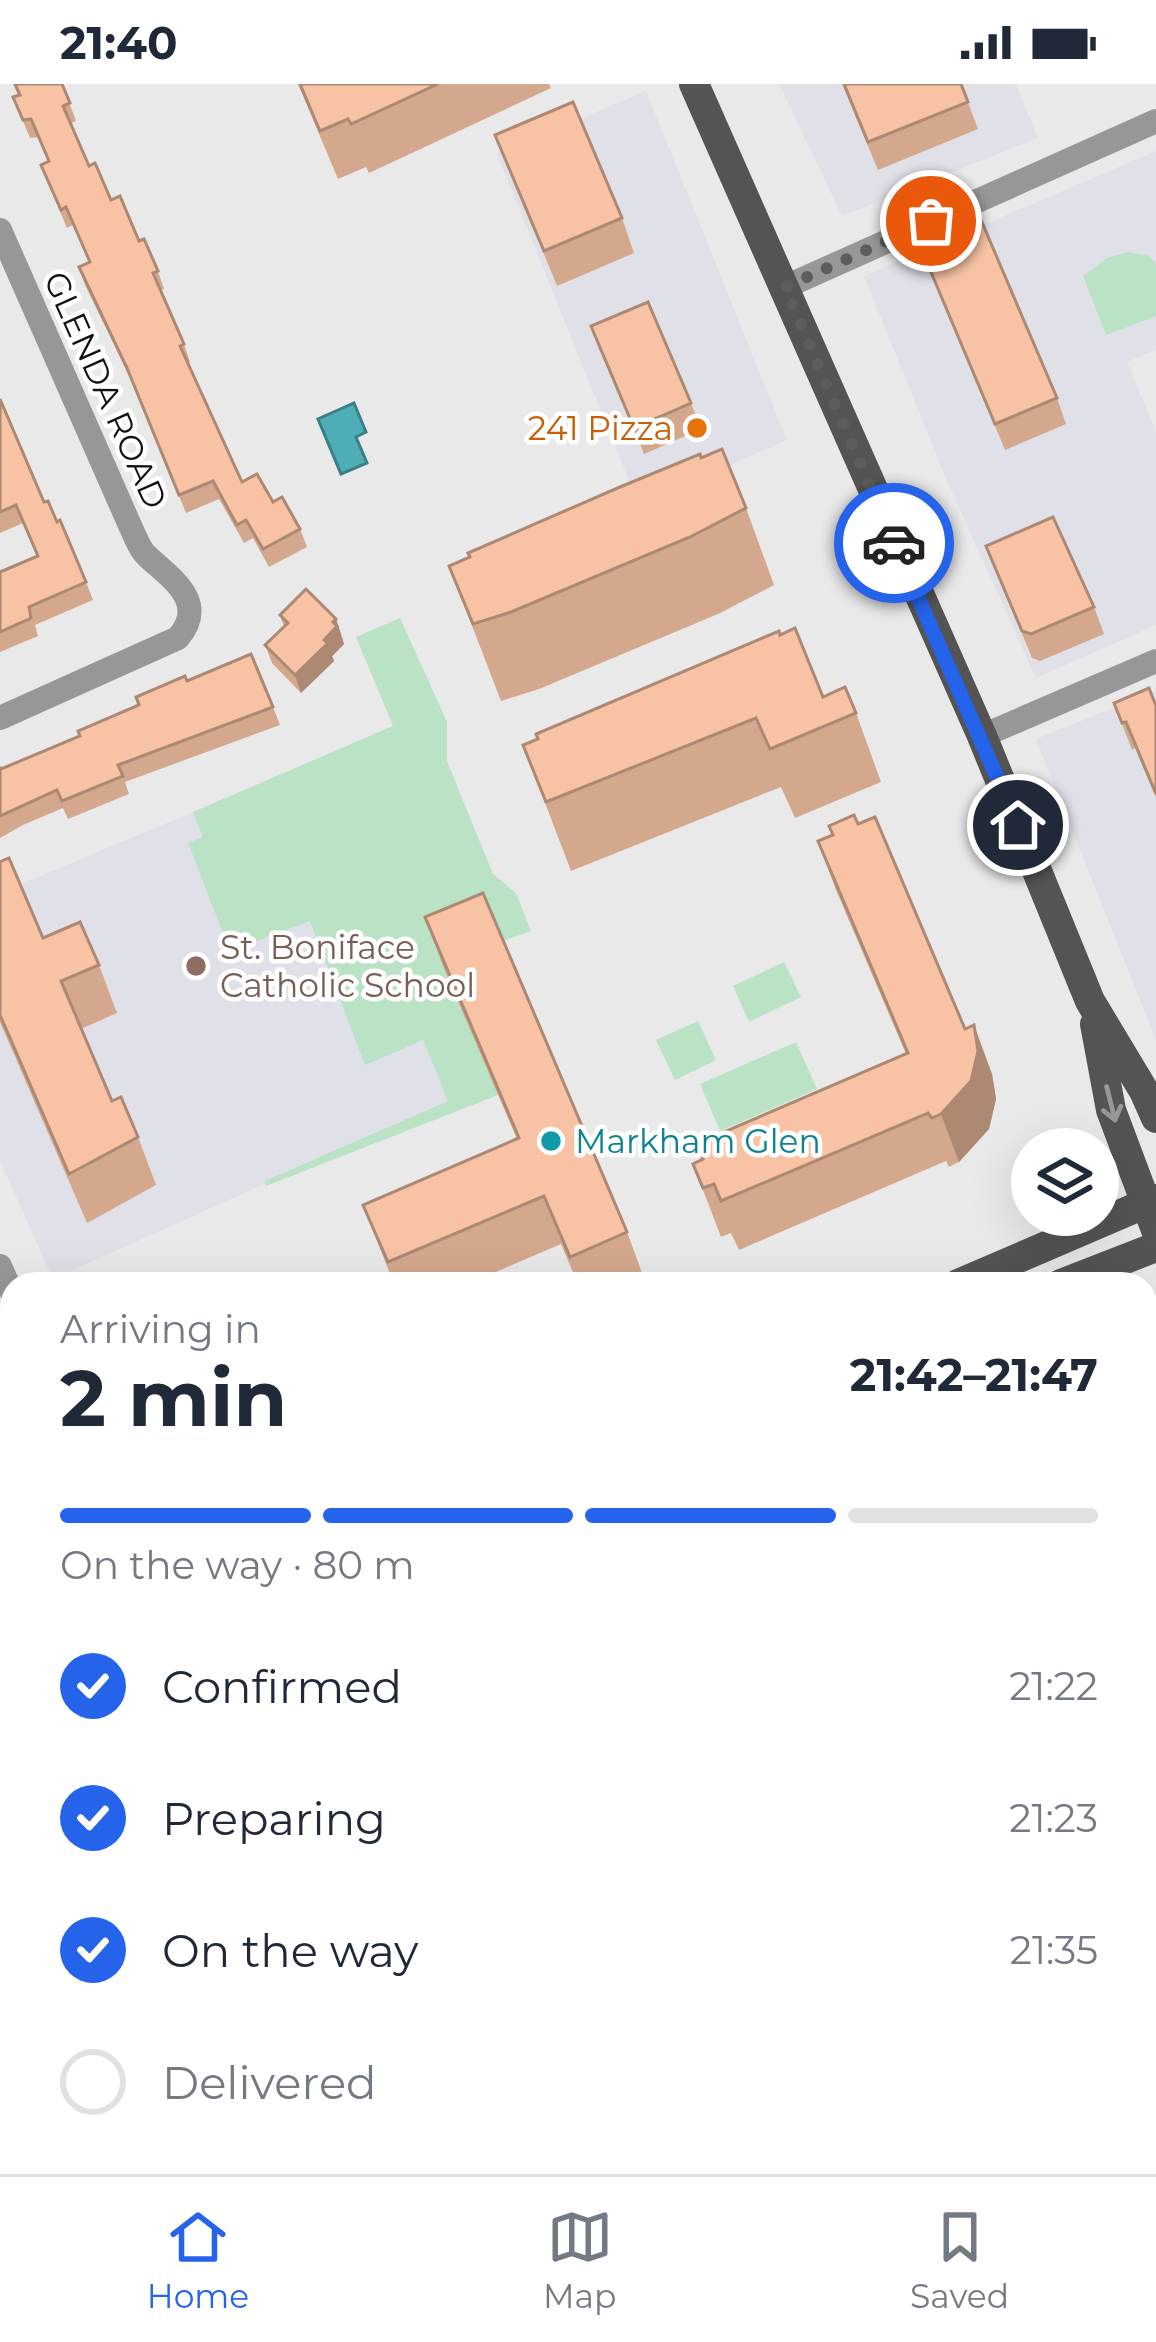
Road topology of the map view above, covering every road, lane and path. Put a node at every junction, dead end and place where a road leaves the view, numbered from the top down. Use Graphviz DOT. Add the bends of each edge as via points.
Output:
graph roads {
  1 [pos="694,84"];
  2 [pos="1156,121"];
  3 [pos="0,230"];
  4 [pos="785,287"];
  5 [pos="1156,661"];
  6 [pos="0,718"];
  7 [pos="982,736"];
  8 [pos="1090,1000"];
  9 [pos="1156,1118"];
  10 [pos="1152,1211"];
  11 [pos="1156,1247"];
  12 [pos="990,1272"];
  13 [pos="1092,1272"];
  1 -- 4 [label="main road"];
  2 -- 4 [label="street"];
  3 -- 6 [label="street, GLENDA ROAD" via="131,530 185,592 184,630 152,652"];
  4 -- 7 [label="main road"];
  5 -- 7 [label="street"];
  7 -- 8 [label="main road"];
  8 -- 9 [label="main road"];
  8 -- 10 [label="main road, one-way" via="1112,1110"];
  10 -- 12 [label="main road"];
  11 -- 13 [label="main road"];
}
